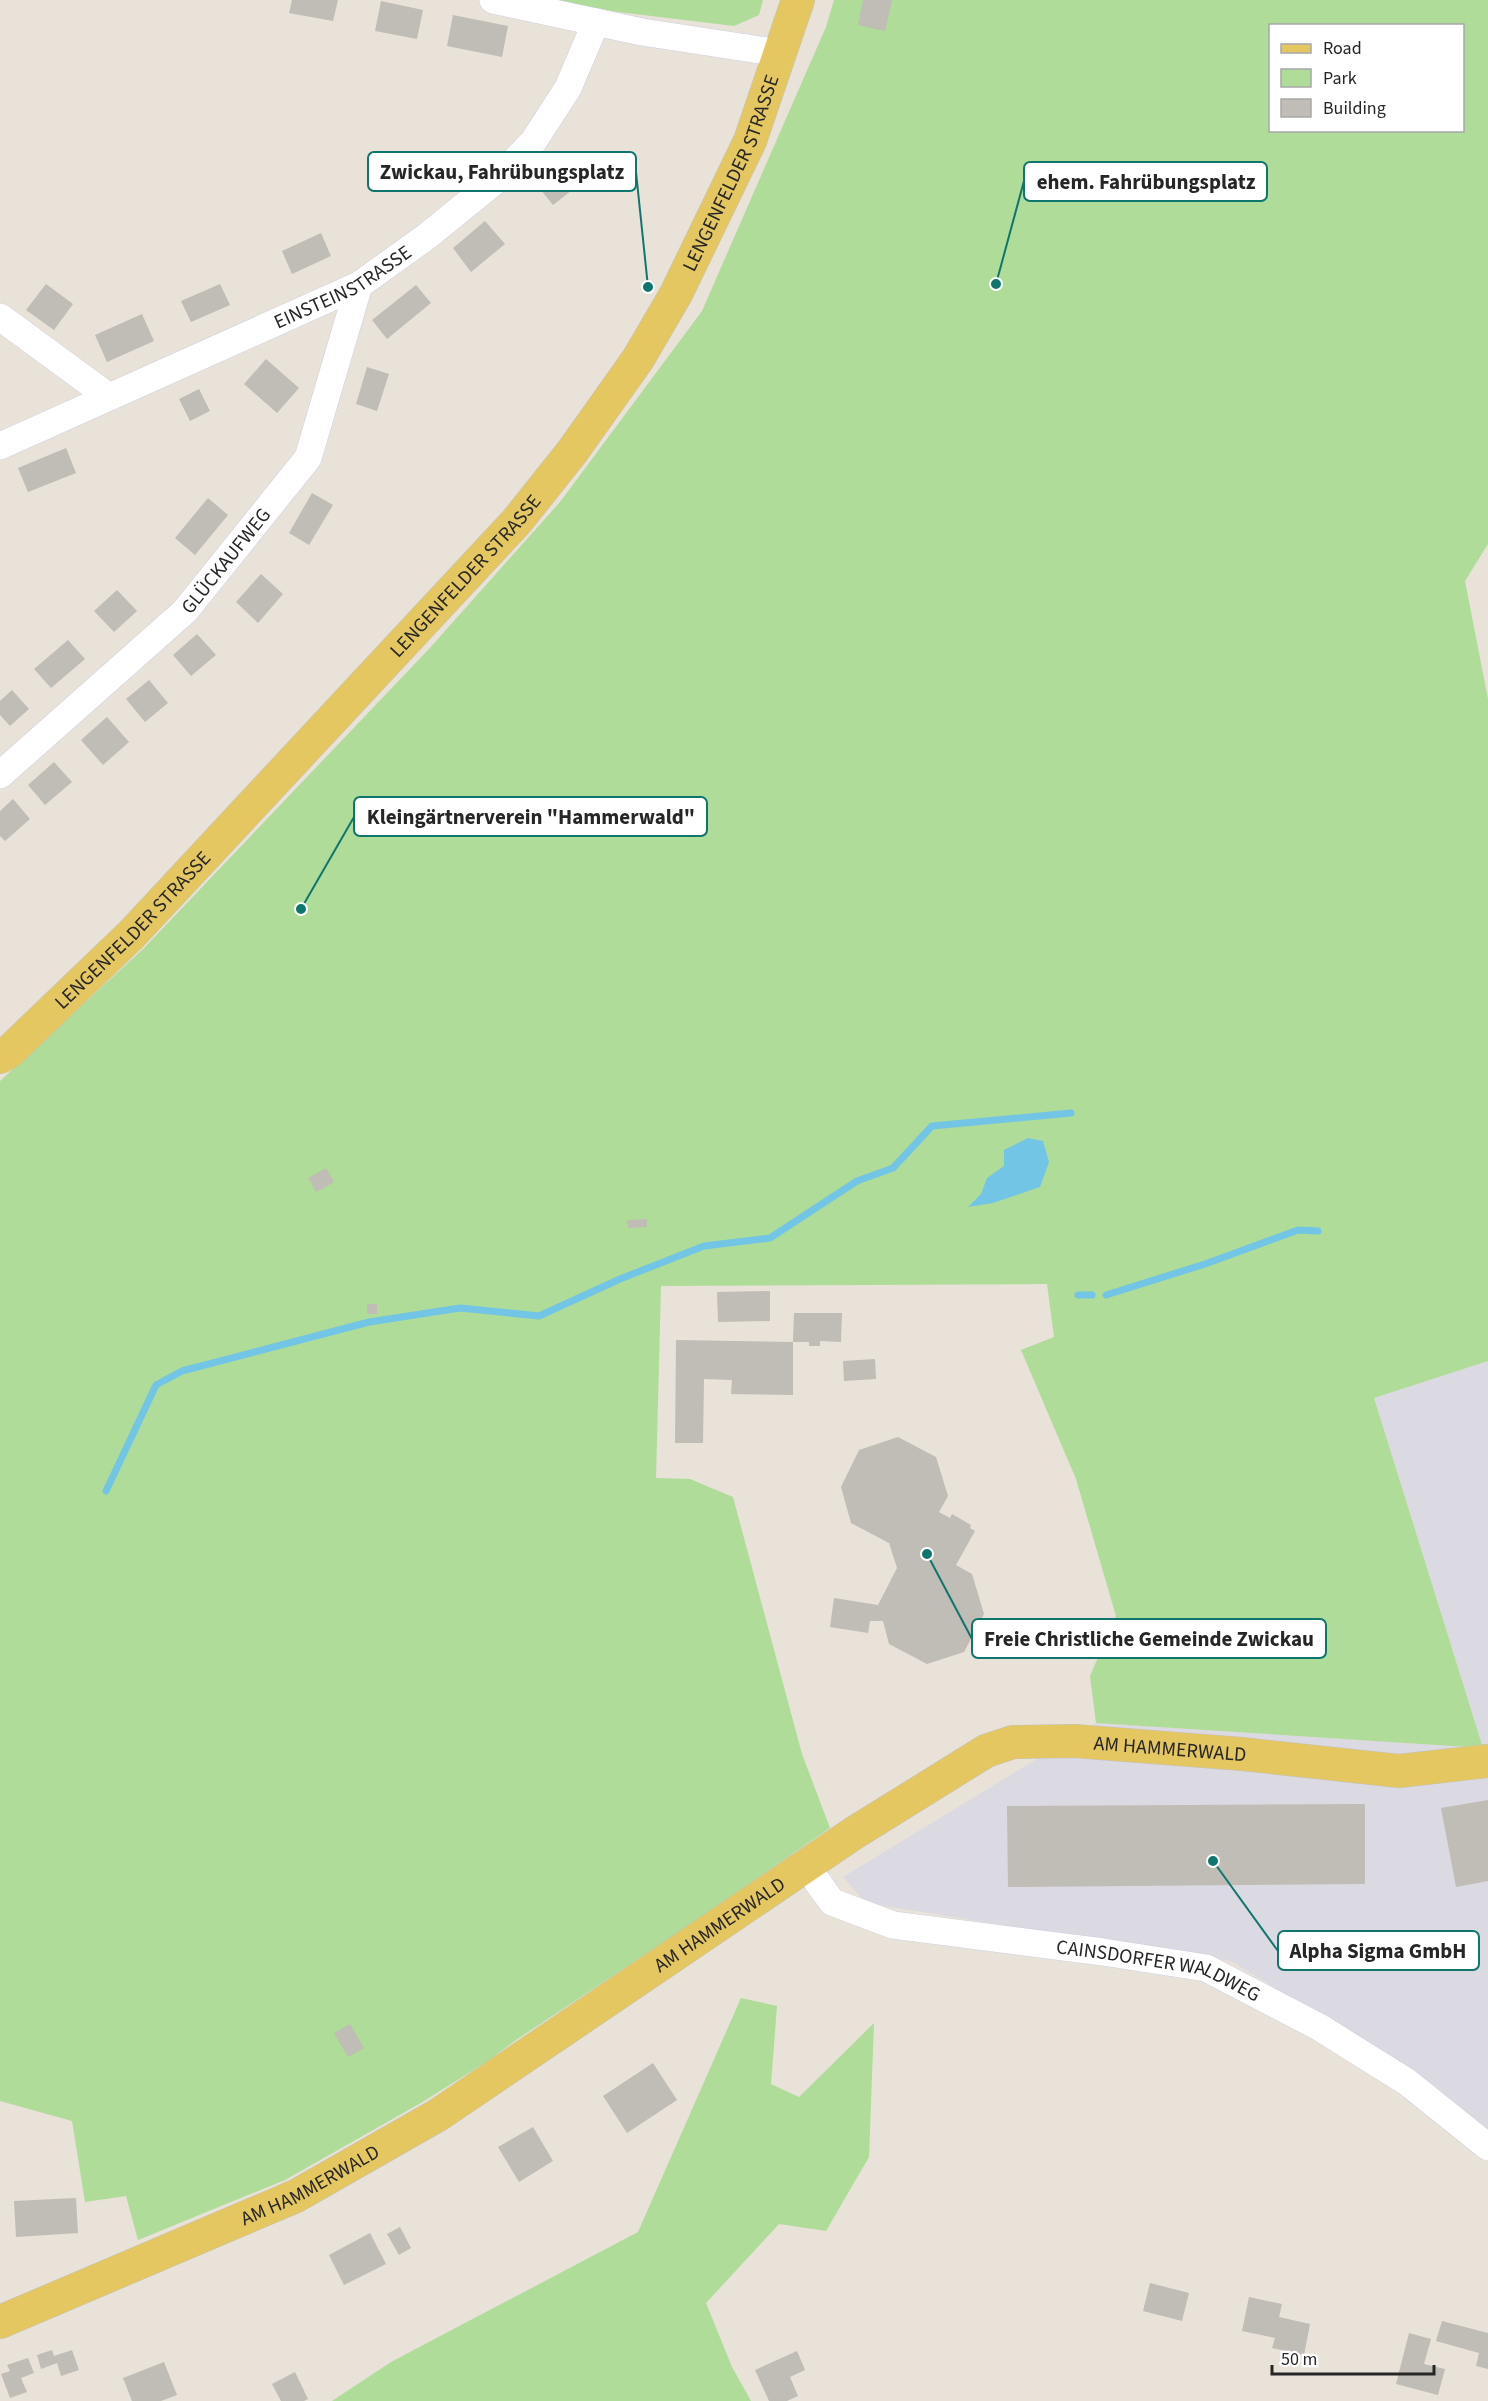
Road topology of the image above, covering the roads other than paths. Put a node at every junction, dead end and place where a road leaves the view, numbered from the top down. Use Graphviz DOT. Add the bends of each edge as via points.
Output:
graph roads {
  1 [pos="493,0"];
  2 [pos="798,0"];
  3 [pos="596,22"];
  4 [pos="780,53"];
  5 [pos="359,285"];
  6 [pos="0,317"];
  7 [pos="109,398"];
  8 [pos="0,446"];
  9 [pos="0,775"];
  10 [pos="0,1058"];
  11 [pos="1488,1761"];
  12 [pos="806,1866"];
  13 [pos="1488,2147"];
  14 [pos="0,2322"];
  1 -- 3 [label="street"];
  2 -- 4 [label="main road, LENGENFELDER STRASSE"];
  3 -- 4 [label="street"];
  3 -- 5 [label="street, EINSTEINSTRASSE" via="568,88 532,142 495,182"];
  4 -- 10 [label="main road, LENGENFELDER STRASSE" via="750,141 676,294 638,359 572,452 517,521 148,916"];
  5 -- 7 [label="street, EINSTEINSTRASSE"];
  5 -- 9 [label="street, GLÜCKAUFWEG" via="308,458 185,611"];
  6 -- 7 [label="street"];
  7 -- 8 [label="street, EINSTEINSTRASSE"];
  11 -- 12 [label="main road, AM HAMMERWALD" via="1399,1771 1085,1742 1013,1742 986,1751"];
  12 -- 13 [label="street, CAINSDORFER WALDWEG" via="832,1902 893,1925 1206,1968 1319,2027 1407,2082"];
  12 -- 14 [label="main road, AM HAMMERWALD" via="438,2115 306,2190"];
}
